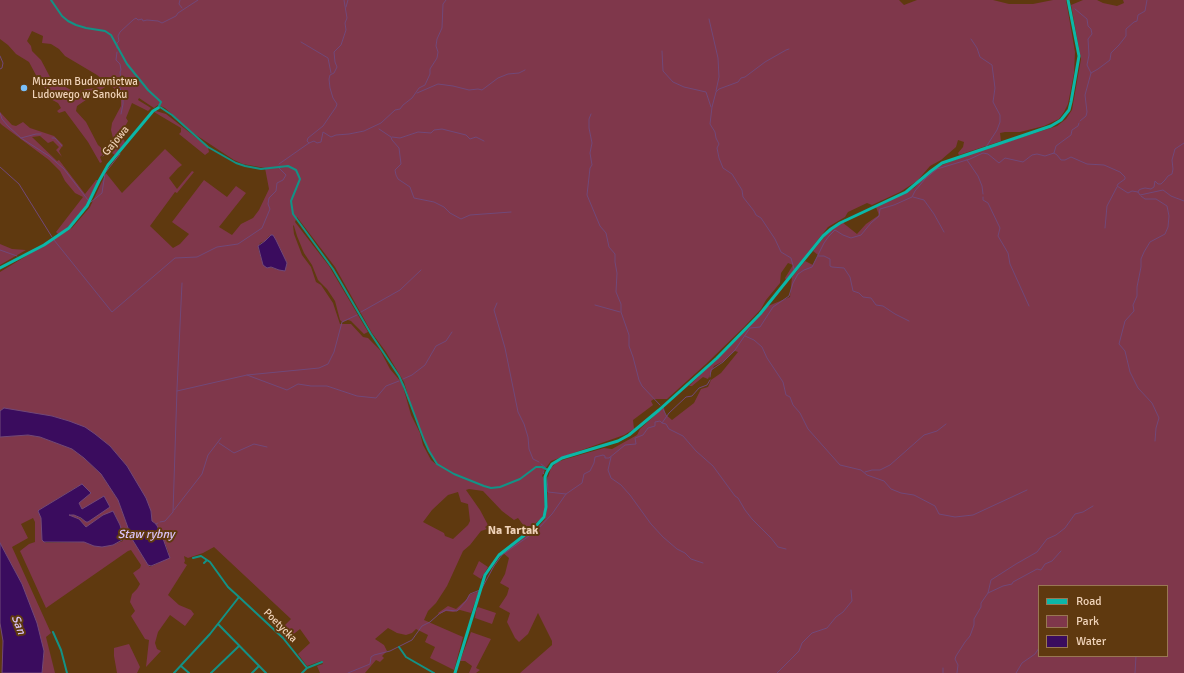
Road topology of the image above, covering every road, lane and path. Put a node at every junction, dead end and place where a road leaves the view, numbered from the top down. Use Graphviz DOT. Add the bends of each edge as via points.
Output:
graph roads {
  1 [pos="51,0"];
  2 [pos="1068,0"];
  3 [pos="158,108"];
  4 [pos="0,268"];
  5 [pos="548,470"];
  6 [pos="193,558"];
  7 [pos="207,560"];
  8 [pos="204,563"];
  9 [pos="239,597"];
  10 [pos="218,624"];
  11 [pos="53,632"];
  12 [pos="239,646"];
  13 [pos="399,647"];
  14 [pos="322,662"];
  15 [pos="181,666"];
  16 [pos="259,666"];
  17 [pos="307,668"];
  18 [pos="67,673"];
  19 [pos="174,673"];
  20 [pos="190,673"];
  21 [pos="212,673"];
  22 [pos="252,673"];
  23 [pos="266,673"];
  24 [pos="302,673"];
  25 [pos="434,673"];
  26 [pos="455,673"];
  1 -- 3 [label="street" via="62,16 76,26 105,31 111,35 128,64 161,102"];
  2 -- 5 [label="street" via="1079,56 1069,110 1061,120 1051,126 942,163 906,192 831,229 760,314 659,410 618,441 558,460"];
  3 -- 4 [label="street, Gajowa" via="108,166 88,206 69,228"];
  3 -- 5 [label="street" via="172,115 193,135 217,152 240,165 264,169 288,166 298,173 300,179 291,201 293,214 333,269 399,376 424,440 437,464 454,474 491,488 520,479 536,467"];
  5 -- 26 [label="street" via="544,517 499,555 485,575"];
  6 -- 7 [label="street" via="201,556"];
  7 -- 8 [label="street"];
  7 -- 9 [label="street, Poetycka"];
  9 -- 10 [label="street"];
  9 -- 17 [label="street, Poetycka" via="283,638"];
  10 -- 12 [label="street"];
  10 -- 15 [label="street"];
  11 -- 18 [label="street" via="63,655"];
  12 -- 16 [label="street"];
  12 -- 21 [label="street"];
  13 -- 25 [label="street" via="406,657"];
  14 -- 17 [label="street"];
  15 -- 19 [label="street"];
  15 -- 20 [label="street"];
  16 -- 22 [label="street"];
  16 -- 23 [label="street"];
  17 -- 24 [label="street"];
}
